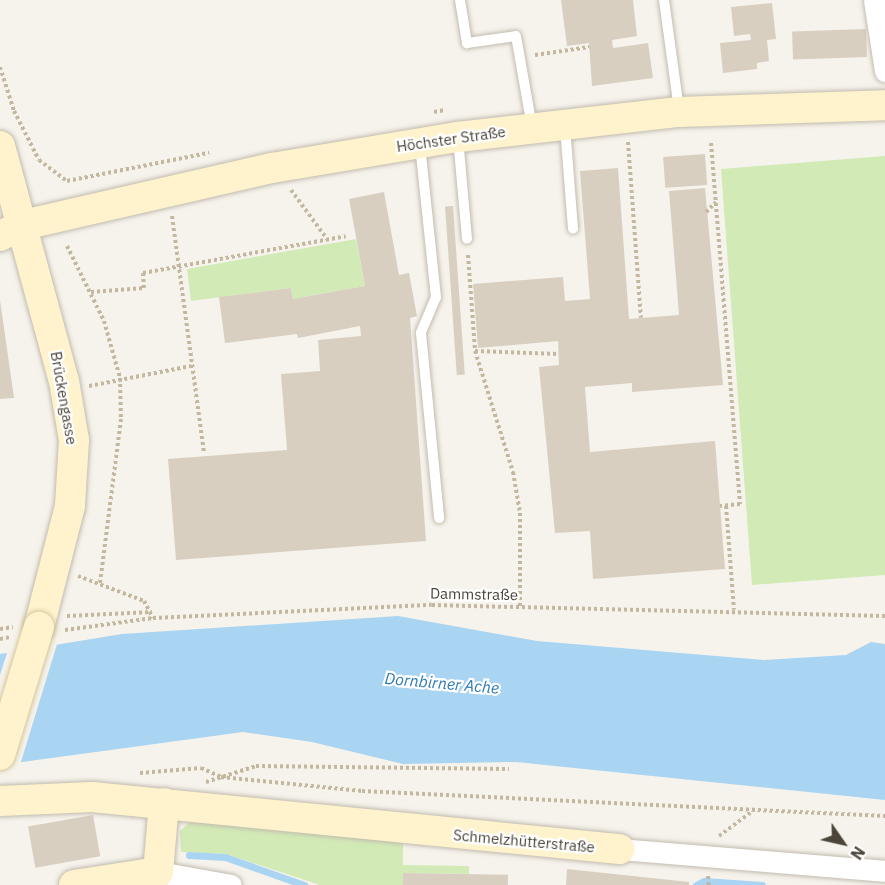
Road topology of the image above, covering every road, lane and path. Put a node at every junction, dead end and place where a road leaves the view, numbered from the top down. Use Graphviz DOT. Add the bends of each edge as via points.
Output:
graph roads {
  1 [pos="460,0"];
  2 [pos="664,0"];
  3 [pos="874,0"];
  4 [pos="589,46"];
  5 [pos="519,58"];
  6 [pos="0,67"];
  7 [pos="885,71"];
  8 [pos="885,105"];
  9 [pos="679,112"];
  10 [pos="565,124"];
  11 [pos="532,127"];
  12 [pos="627,133"];
  13 [pos="458,137"];
  14 [pos="419,143"];
  15 [pos="711,143"];
  16 [pos="0,146"];
  17 [pos="67,181"];
  18 [pos="291,189"];
  19 [pos="716,202"];
  20 [pos="706,212"];
  21 [pos="171,213"];
  22 [pos="573,229"];
  23 [pos="12,230"];
  24 [pos="346,236"];
  25 [pos="328,239"];
  26 [pos="466,239"];
  27 [pos="67,246"];
  28 [pos="178,267"];
  29 [pos="91,292"];
  30 [pos="641,318"];
  31 [pos="475,351"];
  32 [pos="559,354"];
  33 [pos="191,366"];
  34 [pos="120,378"];
  35 [pos="88,387"];
  36 [pos="204,453"];
  37 [pos="440,518"];
  38 [pos="74,575"];
  39 [pos="100,584"];
  40 [pos="520,607"];
  41 [pos="734,610"];
  42 [pos="152,612"];
  43 [pos="885,616"];
  44 [pos="153,618"];
  45 [pos="54,625"];
  46 [pos="9,638"];
  47 [pos="0,639"];
  48 [pos="0,755"];
  49 [pos="509,769"];
  50 [pos="135,774"];
  51 [pos="221,777"];
  52 [pos="0,801"];
  53 [pos="164,803"];
  54 [pos="755,810"];
  55 [pos="885,816"];
  56 [pos="619,849"];
  57 [pos="692,856"];
  58 [pos="885,871"];
  59 [pos="158,872"];
  60 [pos="74,885"];
  61 [pos="231,885"];
  1 -- 5 [label="lane" via="467,43 516,36"];
  2 -- 9 [label="lane"];
  3 -- 7 [label="street"];
  4 -- 5 [label="path"];
  5 -- 11 [label="lane"];
  6 -- 17 [label="path" via="14,111 39,159"];
  8 -- 9 [label="street, Höchster Straße"];
  9 -- 10 [label="street, Höchster Straße"];
  10 -- 11 [label="street, Höchster Straße"];
  10 -- 22 [label="lane"];
  11 -- 13 [label="street, Höchster Straße"];
  12 -- 30 [label="path"];
  13 -- 14 [label="street, Höchster Straße"];
  13 -- 26 [label="lane"];
  14 -- 23 [label="street, Höchster Straße" via="272,168"];
  14 -- 37 [label="lane" via="436,297 422,333"];
  15 -- 19 [label="path"];
  16 -- 23 [label="street, Brückengasse"];
  18 -- 25 [label="path"];
  19 -- 20 [label="path"];
  19 -- 41 [label="path" via="740,504 723,506"];
  21 -- 28 [label="path"];
  23 -- 45 [label="street, Brückengasse" via="64,381 74,440 70,506"];
  24 -- 25 [label="path"];
  25 -- 28 [label="path"];
  26 -- 31 [label="path"];
  27 -- 29 [label="path"];
  28 -- 29 [label="path" via="143,273 144,288"];
  28 -- 33 [label="path"];
  29 -- 34 [label="path"];
  31 -- 32 [label="path"];
  31 -- 40 [label="path" via="513,472 520,513"];
  33 -- 34 [label="path"];
  33 -- 36 [label="path"];
  34 -- 35 [label="path"];
  34 -- 39 [label="path" via="121,419"];
  38 -- 39 [label="path"];
  39 -- 42 [label="path" via="144,600"];
  40 -- 41 [label="path, Dammstraße"];
  40 -- 44 [label="path, Dammstraße" via="432,605"];
  41 -- 43 [label="path, Dammstraße"];
  42 -- 44 [label="path"];
  42 -- 45 [label="path"];
  44 -- 45 [label="path, Dammstraße"];
  45 -- 48 [label="street, Brückengasse, bridge"];
  46 -- 47 [label="path"];
  49 -- 51 [label="path" via="256,766"];
  50 -- 51 [label="path" via="201,768"];
  51 -- 54 [label="path" via="362,791"];
  52 -- 53 [label="street, Schmelzhütterstraße" via="68,796"];
  53 -- 56 [label="street, Schmelzhütterstraße"];
  53 -- 59 [label="street"];
  54 -- 55 [label="path"];
  54 -- 57 [label="path"];
  56 -- 57 [label="street, Schmelzhütterstraße"];
  57 -- 58 [label="street, Schmelzhütterstraße"];
  59 -- 60 [label="street"];
  59 -- 61 [label="street"];
}
